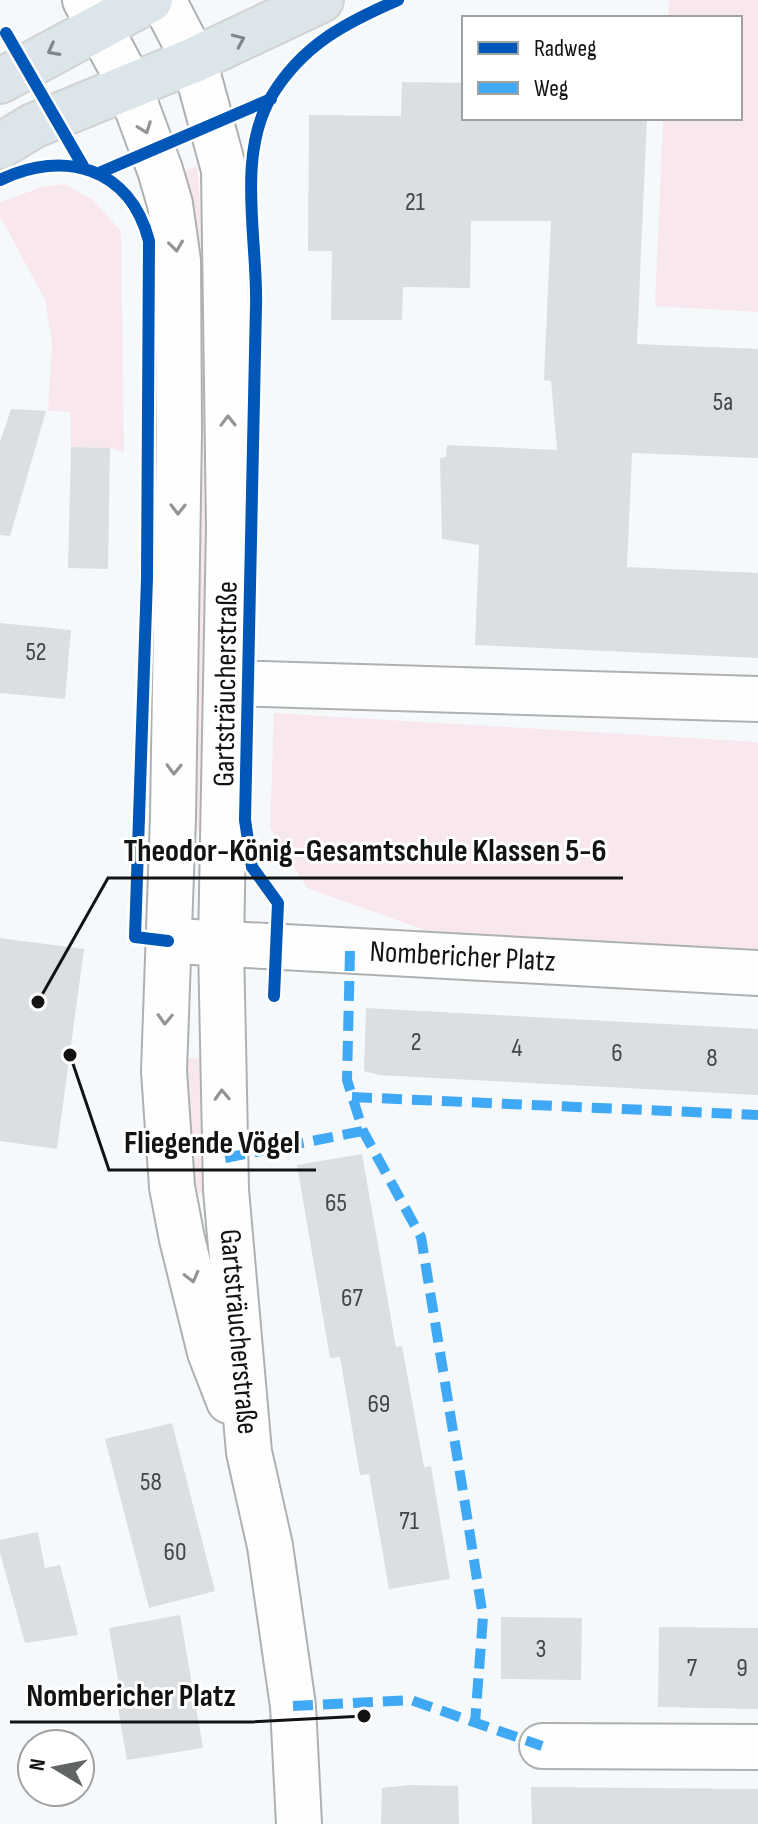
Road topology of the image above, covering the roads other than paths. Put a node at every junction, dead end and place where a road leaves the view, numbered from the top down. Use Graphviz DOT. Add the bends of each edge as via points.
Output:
graph roads {
  1 [pos="150,0"];
  2 [pos="163,0"];
  3 [pos="321,0"];
  4 [pos="93,13"];
  5 [pos="194,60"];
  6 [pos="0,81"];
  7 [pos="130,86"];
  8 [pos="0,146"];
  9 [pos="226,683"];
  10 [pos="758,699"];
  11 [pos="168,941"];
  12 [pos="221,944"];
  13 [pos="758,973"];
  14 [pos="249,1452"];
  15 [pos="542,1746"];
  16 [pos="758,1747"];
  17 [pos="299,1824"];
  1 -- 4 [label="main road"];
  2 -- 5 [label="street, Gartsträucherstraße"];
  5 -- 3 [label="main road, one-way"];
  4 -- 6 [label="main road, one-way"];
  4 -- 7 [label="street, Gartsträucherstraße"];
  5 -- 7 [label="main road"];
  9 -- 5 [label="street, Gartsträucherstraße, one-way" via="224,170"];
  7 -- 8 [label="main road" via="33,126"];
  7 -- 11 [label="street, Gartsträucherstraße, one-way" via="170,204 178,261 179,478"];
  9 -- 10 [label="street"];
  9 -- 12 [label="street, Gartsträucherstraße"];
  11 -- 12 [label="street, Nombericher Platz"];
  11 -- 14 [label="street, Gartsträucherstraße, one-way" via="164,1071 172,1187 210,1352"];
  12 -- 13 [label="street, Nombericher Platz"];
  14 -- 12 [label="street, Gartsträucherstraße, one-way" via="226,1190"];
  14 -- 17 [label="street, Gartsträucherstraße" via="270,1546 293,1706"];
  15 -- 16 [label="street"];
}
